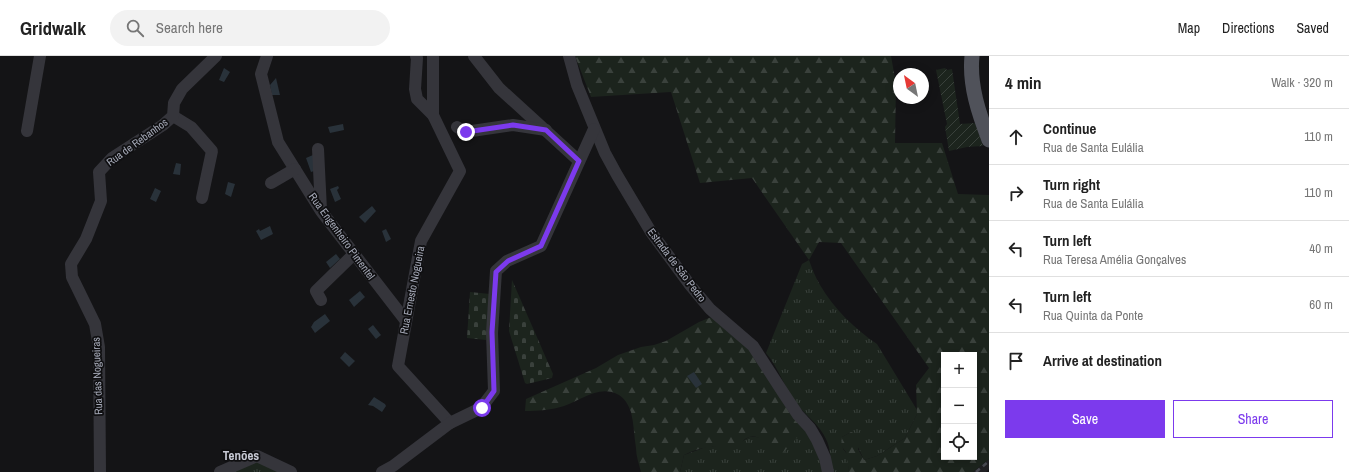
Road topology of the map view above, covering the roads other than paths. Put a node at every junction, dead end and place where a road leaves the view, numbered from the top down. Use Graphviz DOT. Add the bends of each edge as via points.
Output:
graph roads {
  1 [pos="40,56"];
  2 [pos="216,56"];
  3 [pos="268,56"];
  4 [pos="416,56"];
  5 [pos="433,56"];
  6 [pos="474,56"];
  7 [pos="569,56"];
  8 [pos="972,56"];
  9 [pos="433,115"];
  10 [pos="173,116"];
  11 [pos="458,127"];
  12 [pos="594,129"];
  13 [pos="546,130"];
  14 [pos="27,131"];
  15 [pos="989,140"];
  16 [pos="318,149"];
  17 [pos="579,161"];
  18 [pos="295,169"];
  19 [pos="99,172"];
  20 [pos="271,183"];
  21 [pos="202,198"];
  22 [pos="321,211"];
  23 [pos="354,254"];
  24 [pos="321,300"];
  25 [pos="406,321"];
  26 [pos="450,423"];
  27 [pos="100,472"];
  28 [pos="220,472"];
  29 [pos="291,472"];
  30 [pos="382,472"];
  31 [pos="828,472"];
  1 -- 14 [label="street"];
  2 -- 10 [label="street, Rua de Rebanhos" via="182,89 174,103"];
  3 -- 18 [label="street, Rua Engenheiro Pimentel" via="261,74 278,142"];
  4 -- 9 [label="street" via="416,99"];
  5 -- 9 [label="street, Rua Ernesto Nogueira"];
  6 -- 13 [label="street" via="499,88"];
  7 -- 12 [label="street, Estrada de São Pedro"];
  8 -- 15 [label="main road" via="974,93"];
  9 -- 25 [label="street, Rua Ernesto Nogueira" via="460,172 421,241"];
  10 -- 19 [label="street, Rua de Rebanhos" via="112,158"];
  10 -- 21 [label="street" via="191,127 212,151"];
  11 -- 13 [label="street" via="466,132 513,125"];
  12 -- 17 [label="street"];
  12 -- 31 [label="street, Estrada de São Pedro" via="617,176 651,232 710,309 753,346 798,415 810,428 825,458"];
  13 -- 17 [label="street"];
  16 -- 22 [label="street"];
  17 -- 26 [label="street" via="541,246 508,261 496,272 492,332 494,391 482,408"];
  18 -- 20 [label="street"];
  18 -- 22 [label="street, Rua Engenheiro Pimentel"];
  19 -- 27 [label="street, Rua das Nogueiras" via="101,201 86,239 71,264 72,277 95,324 99,347"];
  22 -- 23 [label="street, Rua Engenheiro Pimentel"];
  23 -- 24 [label="street" via="316,290"];
  23 -- 25 [label="street, Rua Engenheiro Pimentel"];
  25 -- 26 [label="street, Rua Ernesto Nogueira" via="398,366"];
  26 -- 30 [label="street"];
  28 -- 29 [label="street" via="257,456"];
}
